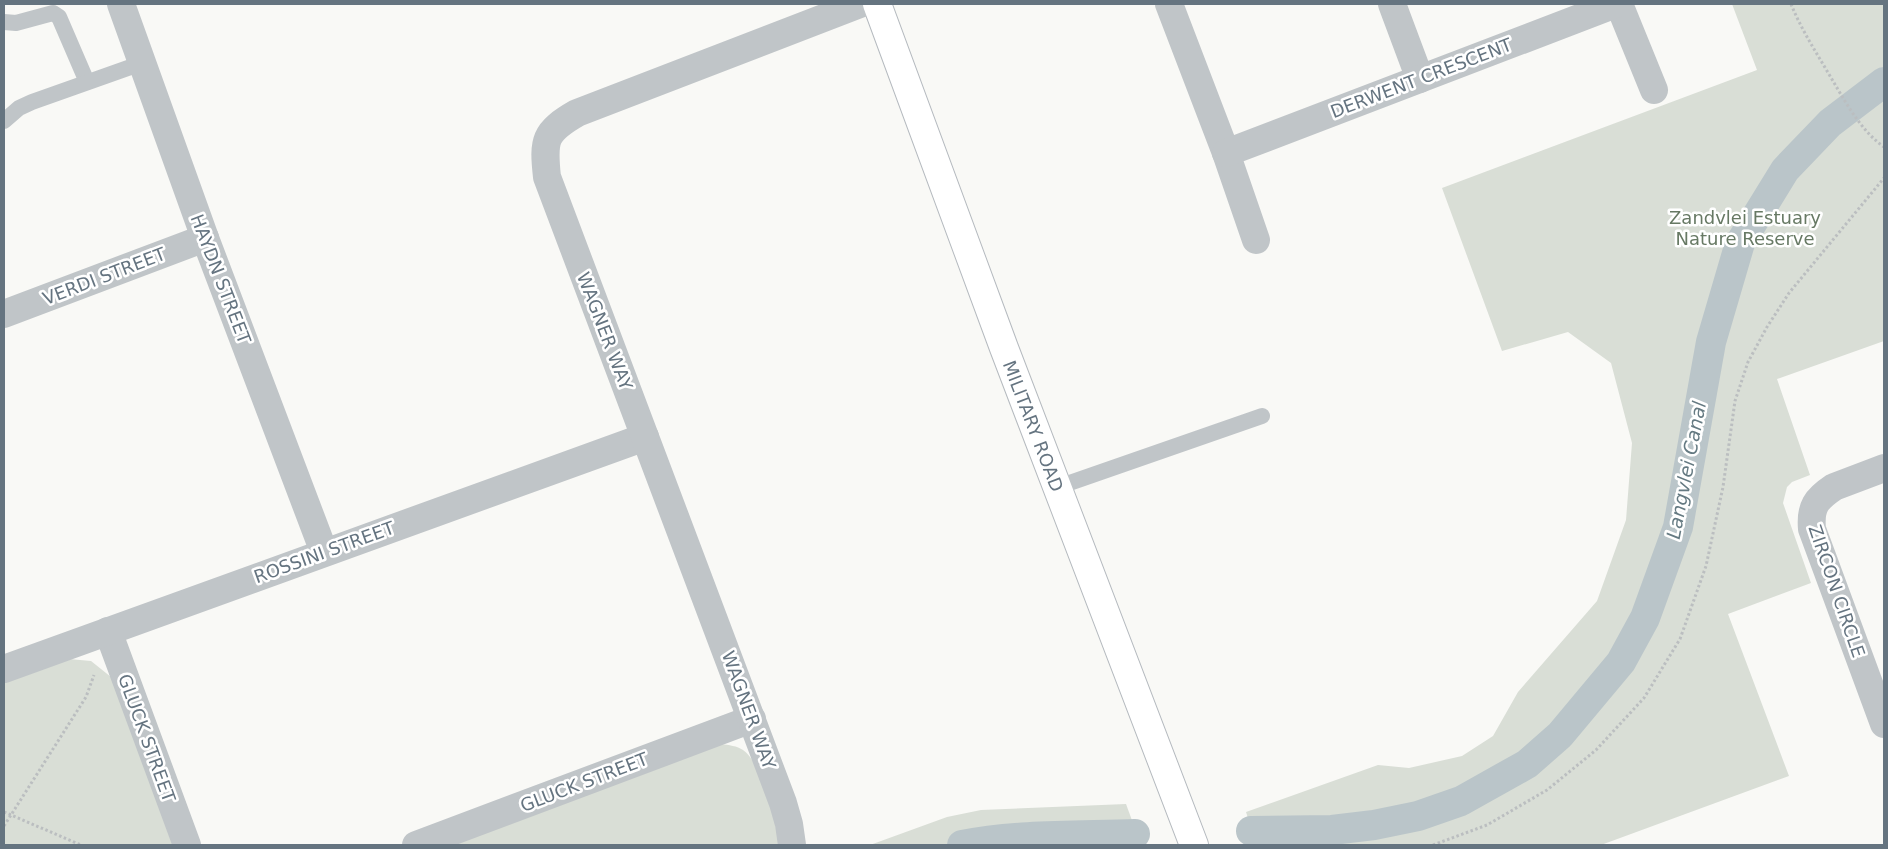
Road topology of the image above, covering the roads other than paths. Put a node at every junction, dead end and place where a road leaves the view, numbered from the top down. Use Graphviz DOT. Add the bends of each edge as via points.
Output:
graph roads {
  1 [pos="120,4"];
  2 [pos="860,4"];
  3 [pos="877,4"];
  4 [pos="1169,4"];
  5 [pos="1392,4"];
  6 [pos="1617,4"];
  7 [pos="4,22"];
  8 [pos="142,63"];
  9 [pos="1420,79"];
  10 [pos="87,82"];
  11 [pos="1654,90"];
  12 [pos="4,121"];
  13 [pos="1226,153"];
  14 [pos="205,238"];
  15 [pos="1256,240"];
  16 [pos="4,314"];
  17 [pos="1262,416"];
  18 [pos="645,437"];
  19 [pos="1884,468"];
  20 [pos="1058,487"];
  21 [pos="324,552"];
  22 [pos="108,631"];
  23 [pos="1874,664"];
  24 [pos="4,669"];
  25 [pos="752,719"];
  26 [pos="1884,724"];
  27 [pos="187,845"];
  28 [pos="416,845"];
  29 [pos="792,845"];
  30 [pos="1194,845"];
  1 -- 8 [label="street, HAYDN STREET"];
  2 -- 18 [label="street, WAGNER WAY" via="577,114 558,124 548,137 545,156 547,177"];
  3 -- 20 [label="main road, MILITARY ROAD"];
  4 -- 13 [label="street"];
  5 -- 9 [label="street"];
  6 -- 9 [label="street, DERWENT CRESCENT"];
  6 -- 11 [label="street, DERWENT CRESCENT"];
  7 -- 10 [label="lane" via="53,13 59,17"];
  8 -- 10 [label="lane"];
  8 -- 14 [label="street, HAYDN STREET"];
  9 -- 13 [label="street, DERWENT CRESCENT"];
  10 -- 12 [label="lane" via="19,108"];
  13 -- 15 [label="street"];
  14 -- 16 [label="street, VERDI STREET"];
  14 -- 21 [label="street, HAYDN STREET"];
  17 -- 20 [label="lane"];
  18 -- 21 [label="street, ROSSINI STREET"];
  18 -- 25 [label="street, WAGNER WAY"];
  19 -- 23 [label="street, ZIRCON CIRCLE" via="1834,487 1818,498 1812,514 1812,529"];
  20 -- 30 [label="main road, MILITARY ROAD"];
  21 -- 22 [label="street, ROSSINI STREET"];
  22 -- 24 [label="street, ROSSINI STREET"];
  22 -- 27 [label="street, GLUCK STREET"];
  23 -- 26 [label="street, ZIRCON CIRCLE"];
  25 -- 28 [label="street, GLUCK STREET"];
  25 -- 29 [label="street, WAGNER WAY" via="783,803"];
}
